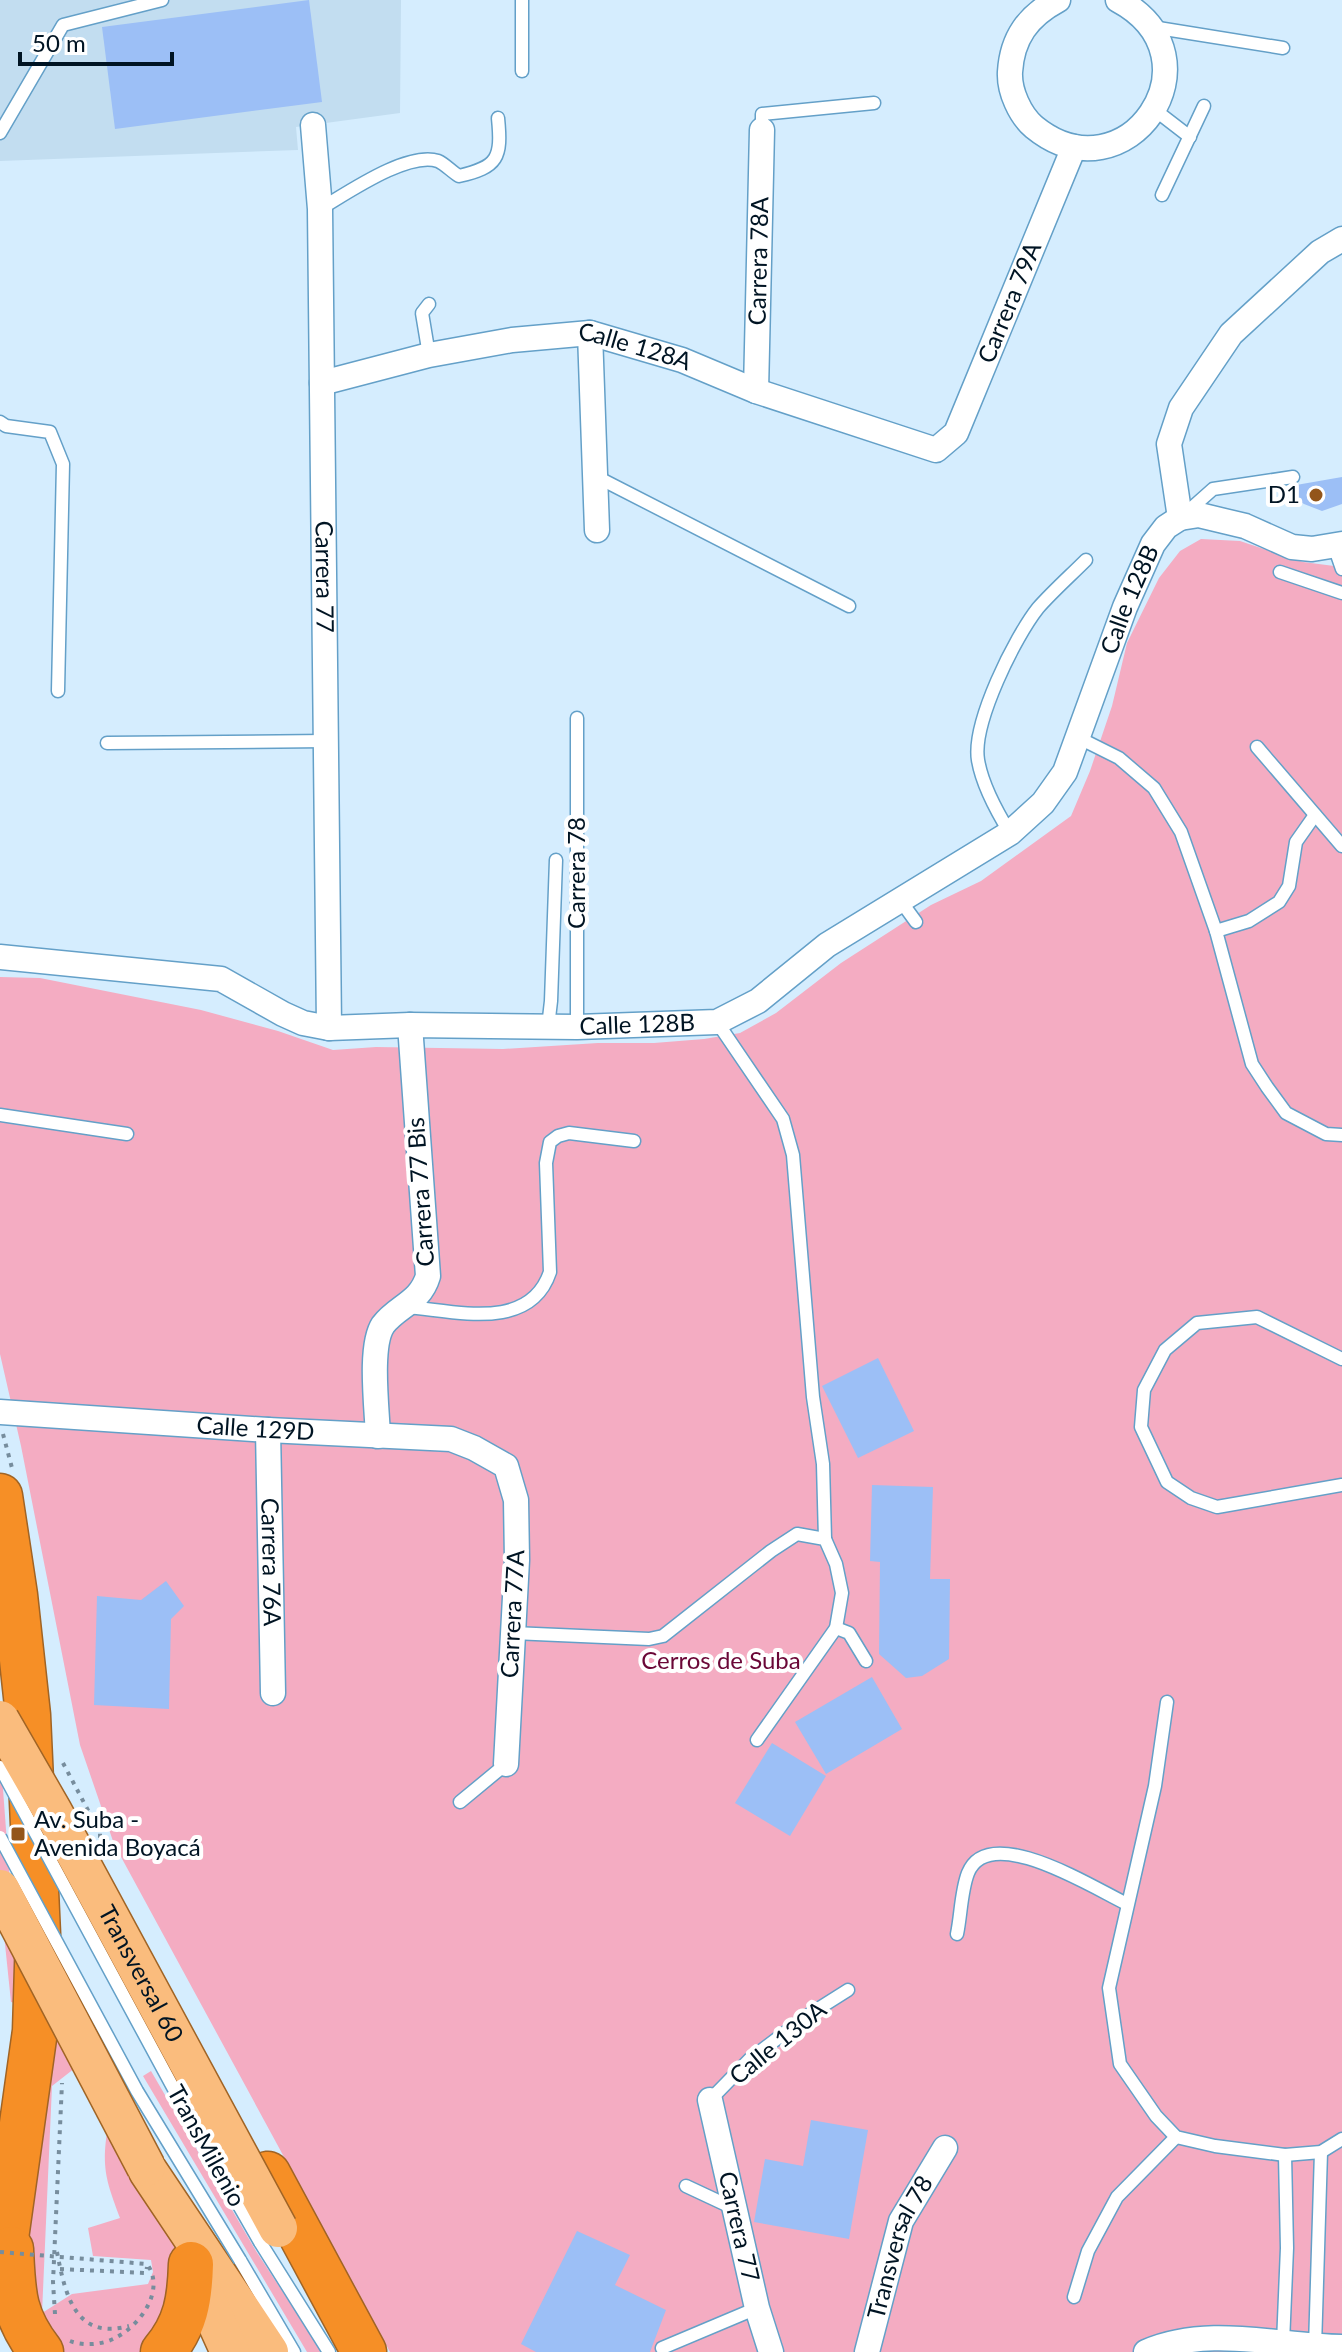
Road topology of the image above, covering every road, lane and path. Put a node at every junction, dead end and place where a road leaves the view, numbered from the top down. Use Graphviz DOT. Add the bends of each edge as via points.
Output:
graph roads {
  1 [pos="162,0"];
  2 [pos="522,0"];
  3 [pos="1058,0"];
  4 [pos="1118,0"];
  5 [pos="1152,27"];
  6 [pos="1283,48"];
  7 [pos="522,71"];
  8 [pos="874,103"];
  9 [pos="1204,106"];
  10 [pos="1155,110"];
  11 [pos="498,118"];
  12 [pos="313,125"];
  13 [pos="762,130"];
  14 [pos="0,133"];
  15 [pos="1190,137"];
  16 [pos="1074,147"];
  17 [pos="1162,195"];
  18 [pos="320,209"];
  19 [pos="1342,239"];
  20 [pos="429,304"];
  21 [pos="590,333"];
  22 [pos="429,355"];
  23 [pos="322,383"];
  24 [pos="756,391"];
  25 [pos="0,422"];
  26 [pos="936,450"];
  27 [pos="595,475"];
  28 [pos="1293,477"];
  29 [pos="1180,518"];
  30 [pos="597,530"];
  31 [pos="1339,553"];
  32 [pos="1086,560"];
  33 [pos="1280,572"];
  34 [pos="1342,593"];
  35 [pos="849,606"];
  36 [pos="58,691"];
  37 [pos="577,718"];
  38 [pos="1079,738"];
  39 [pos="327,741"];
  40 [pos="107,743"];
  41 [pos="1257,747"];
  42 [pos="1315,815"];
  43 [pos="1010,833"];
  44 [pos="1342,846"];
  45 [pos="556,860"];
  46 [pos="900,900"];
  47 [pos="916,922"];
  48 [pos="1216,931"];
  49 [pos="0,957"];
  50 [pos="717,1022"];
  51 [pos="410,1025"];
  52 [pos="548,1027"];
  53 [pos="577,1027"];
  54 [pos="329,1028"];
  55 [pos="0,1115"];
  56 [pos="127,1134"];
  57 [pos="1342,1135"];
  58 [pos="634,1141"];
  59 [pos="407,1307"];
  60 [pos="1342,1359"];
  61 [pos="0,1412"];
  62 [pos="268,1430"];
  63 [pos="378,1436"];
  64 [pos="506,1466"];
  65 [pos="1342,1485"];
  66 [pos="0,1496"];
  67 [pos="825,1539"];
  68 [pos="836,1628"];
  69 [pos="0,1631"];
  70 [pos="513,1633"];
  71 [pos="866,1661"];
  72 [pos="273,1693"];
  73 [pos="1167,1702"];
  74 [pos="11,1709"];
  75 [pos="757,1740"];
  76 [pos="506,1764"];
  77 [pos="0,1767"];
  78 [pos="460,1802"];
  79 [pos="0,1837"];
  80 [pos="18,1892"];
  81 [pos="1127,1904"];
  82 [pos="957,1934"];
  83 [pos="848,1990"];
  84 [pos="62,2078"];
  85 [pos="710,2100"];
  86 [pos="1176,2137"];
  87 [pos="1342,2139"];
  88 [pos="945,2148"];
  89 [pos="1321,2152"];
  90 [pos="1285,2155"];
  91 [pos="147,2169"];
  92 [pos="686,2186"];
  93 [pos="735,2210"];
  94 [pos="5,2234"];
  95 [pos="269,2235"];
  96 [pos="55,2243"];
  97 [pos="147,2264"];
  98 [pos="191,2264"];
  99 [pos="60,2269"];
  100 [pos="0,2281"];
  101 [pos="1074,2297"];
  102 [pos="757,2308"];
  103 [pos="54,2338"];
  104 [pos="147,2339"];
  105 [pos="1283,2343"];
  106 [pos="1315,2347"];
  107 [pos="1342,2347"];
  108 [pos="662,2348"];
  109 [pos="1163,2349"];
  110 [pos="230,2352"];
  111 [pos="269,2352"];
  112 [pos="294,2352"];
  113 [pos="329,2352"];
  114 [pos="354,2352"];
  115 [pos="364,2352"];
  116 [pos="771,2352"];
  117 [pos="867,2352"];
  1 -- 14 [label="lane" via="63,25"];
  2 -- 7 [label="lane"];
  3 -- 16 [label="street" via="1022,29 1012,52 1010,77 1016,102 1030,124 1050,139"];
  4 -- 5 [label="street"];
  5 -- 6 [label="lane"];
  5 -- 10 [label="street" via="1165,68"];
  8 -- 13 [label="lane" via="762,114"];
  9 -- 15 [label="lane"];
  10 -- 15 [label="lane"];
  10 -- 16 [label="street" via="1120,142"];
  11 -- 18 [label="lane" via="501,145 496,161 480,172 459,176 438,162 421,160 386,172"];
  12 -- 18 [label="street, Carrera 77"];
  13 -- 24 [label="street, Carrera 78A"];
  15 -- 17 [label="lane"];
  16 -- 26 [label="street, Carrera 79A" via="956,433"];
  18 -- 23 [label="street, Carrera 77"];
  19 -- 29 [label="street" via="1320,252 1231,334 1181,408 1169,444"];
  20 -- 22 [label="lane" via="422,313"];
  21 -- 22 [label="street, Calle 128A"];
  21 -- 24 [label="street, Calle 128A" via="682,360"];
  21 -- 27 [label="street"];
  22 -- 23 [label="street, Calle 128A"];
  23 -- 39 [label="street, Carrera 77"];
  24 -- 26 [label="street, Calle 128A"];
  25 -- 36 [label="lane" via="50,432 63,464"];
  27 -- 30 [label="street"];
  27 -- 35 [label="lane"];
  28 -- 29 [label="lane" via="1213,489"];
  29 -- 31 [label="street" via="1199,515 1245,526 1292,547"];
  29 -- 38 [label="street, Calle 128B" via="1153,544"];
  32 -- 43 [label="lane" via="1037,609 1010,653 984,713 978,758"];
  33 -- 34 [label="lane"];
  37 -- 53 [label="lane, Carrera 78"];
  38 -- 43 [label="street, Calle 128B" via="1065,772 1043,803"];
  38 -- 48 [label="lane" via="1119,758 1154,788 1181,832"];
  39 -- 40 [label="lane"];
  39 -- 54 [label="street, Carrera 77"];
  41 -- 42 [label="lane"];
  42 -- 44 [label="lane"];
  42 -- 48 [label="lane" via="1296,842 1289,886 1279,902 1249,921"];
  43 -- 46 [label="street, Calle 128B"];
  45 -- 52 [label="lane"];
  46 -- 47 [label="lane"];
  46 -- 50 [label="street, Calle 128B" via="827,945 758,1001"];
  48 -- 57 [label="lane" via="1252,1064 1286,1113 1326,1134"];
  49 -- 54 [label="street, Calle 128B" via="221,979 283,1014"];
  50 -- 53 [label="street, Calle 128B"];
  50 -- 67 [label="lane" via="783,1119 793,1155 823,1464"];
  51 -- 52 [label="street, Calle 128B"];
  51 -- 54 [label="street, Calle 128B"];
  51 -- 59 [label="street, Carrera 77 Bis" via="428,1276"];
  52 -- 53 [label="street, Calle 128B"];
  55 -- 56 [label="lane"];
  58 -- 59 [label="lane" via="569,1133 550,1142 550,1272 545,1288 532,1301 500,1314"];
  59 -- 63 [label="street, Carrera 77 Bis" via="383,1325 376,1343"];
  60 -- 65 [label="lane" via="1257,1317 1197,1323 1165,1350 1144,1390 1141,1427 1167,1482 1217,1507"];
  61 -- 62 [label="street, Calle 129D"];
  62 -- 63 [label="street, Calle 129D"];
  62 -- 72 [label="street, Carrera 76A"];
  63 -- 64 [label="street, Calle 129D" via="451,1439"];
  64 -- 70 [label="street, Carrera 77A" via="516,1500"];
  66 -- 74 [label="highway" via="15,1595"];
  67 -- 68 [label="lane" via="842,1593"];
  67 -- 70 [label="lane" via="797,1534 663,1636"];
  68 -- 71 [label="lane" via="849,1633"];
  68 -- 75 [label="lane"];
  69 -- 74 [label="highway"];
  70 -- 76 [label="street, Carrera 77A"];
  73 -- 81 [label="lane" via="1155,1786"];
  74 -- 80 [label="highway"];
  74 -- 95 [label="main road, Transversal 60, bridge" via="53,1812"];
  74 -- 115 [label="highway" via="41,1752"];
  76 -- 78 [label="lane"];
  77 -- 95 [label="lane, TransMilenio, bridge" via="202,2141"];
  79 -- 112 [label="lane, TransMilenio, bridge" via="137,2091"];
  80 -- 91 [label="main road, bridge"];
  80 -- 94 [label="highway" via="38,1934 35,2031"];
  81 -- 82 [label="lane" via="1025,1856 999,1851 984,1855 968,1874"];
  81 -- 86 [label="lane" via="1109,1988 1120,2064"];
  83 -- 85 [label="lane, Calle 130A" via="750,2059"];
  84 -- 96 [label="path"];
  85 -- 93 [label="street, Carrera 77"];
  86 -- 90 [label="lane"];
  86 -- 101 [label="lane" via="1117,2197 1088,2251"];
  87 -- 89 [label="lane"];
  88 -- 117 [label="street, Transversal 78" via="901,2221"];
  89 -- 90 [label="lane"];
  89 -- 106 [label="lane"];
  90 -- 105 [label="lane"];
  91 -- 98 [label="main road"];
  91 -- 111 [label="main road"];
  92 -- 93 [label="lane"];
  93 -- 102 [label="street, Carrera 77"];
  94 -- 97 [label="path, bridge"];
  94 -- 100 [label="highway"];
  94 -- 103 [label="highway" via="17,2313 27,2334"];
  95 -- 113 [label="lane, TransMilenio"];
  95 -- 114 [label="main road, Transversal 60"];
  96 -- 99 [label="path"];
  96 -- 103 [label="path"];
  97 -- 99 [label="path" via="146,2273"];
  97 -- 104 [label="path" via="155,2285"];
  98 -- 104 [label="highway" via="191,2290 176,2335"];
  98 -- 110 [label="main road"];
  99 -- 104 [label="path" via="67,2297 93,2327"];
  102 -- 108 [label="lane"];
  102 -- 116 [label="street, Carrera 77"];
  103 -- 104 [label="path" via="76,2343"];
  105 -- 106 [label="street"];
  105 -- 109 [label="street" via="1230,2339"];
  106 -- 107 [label="street"];
}
